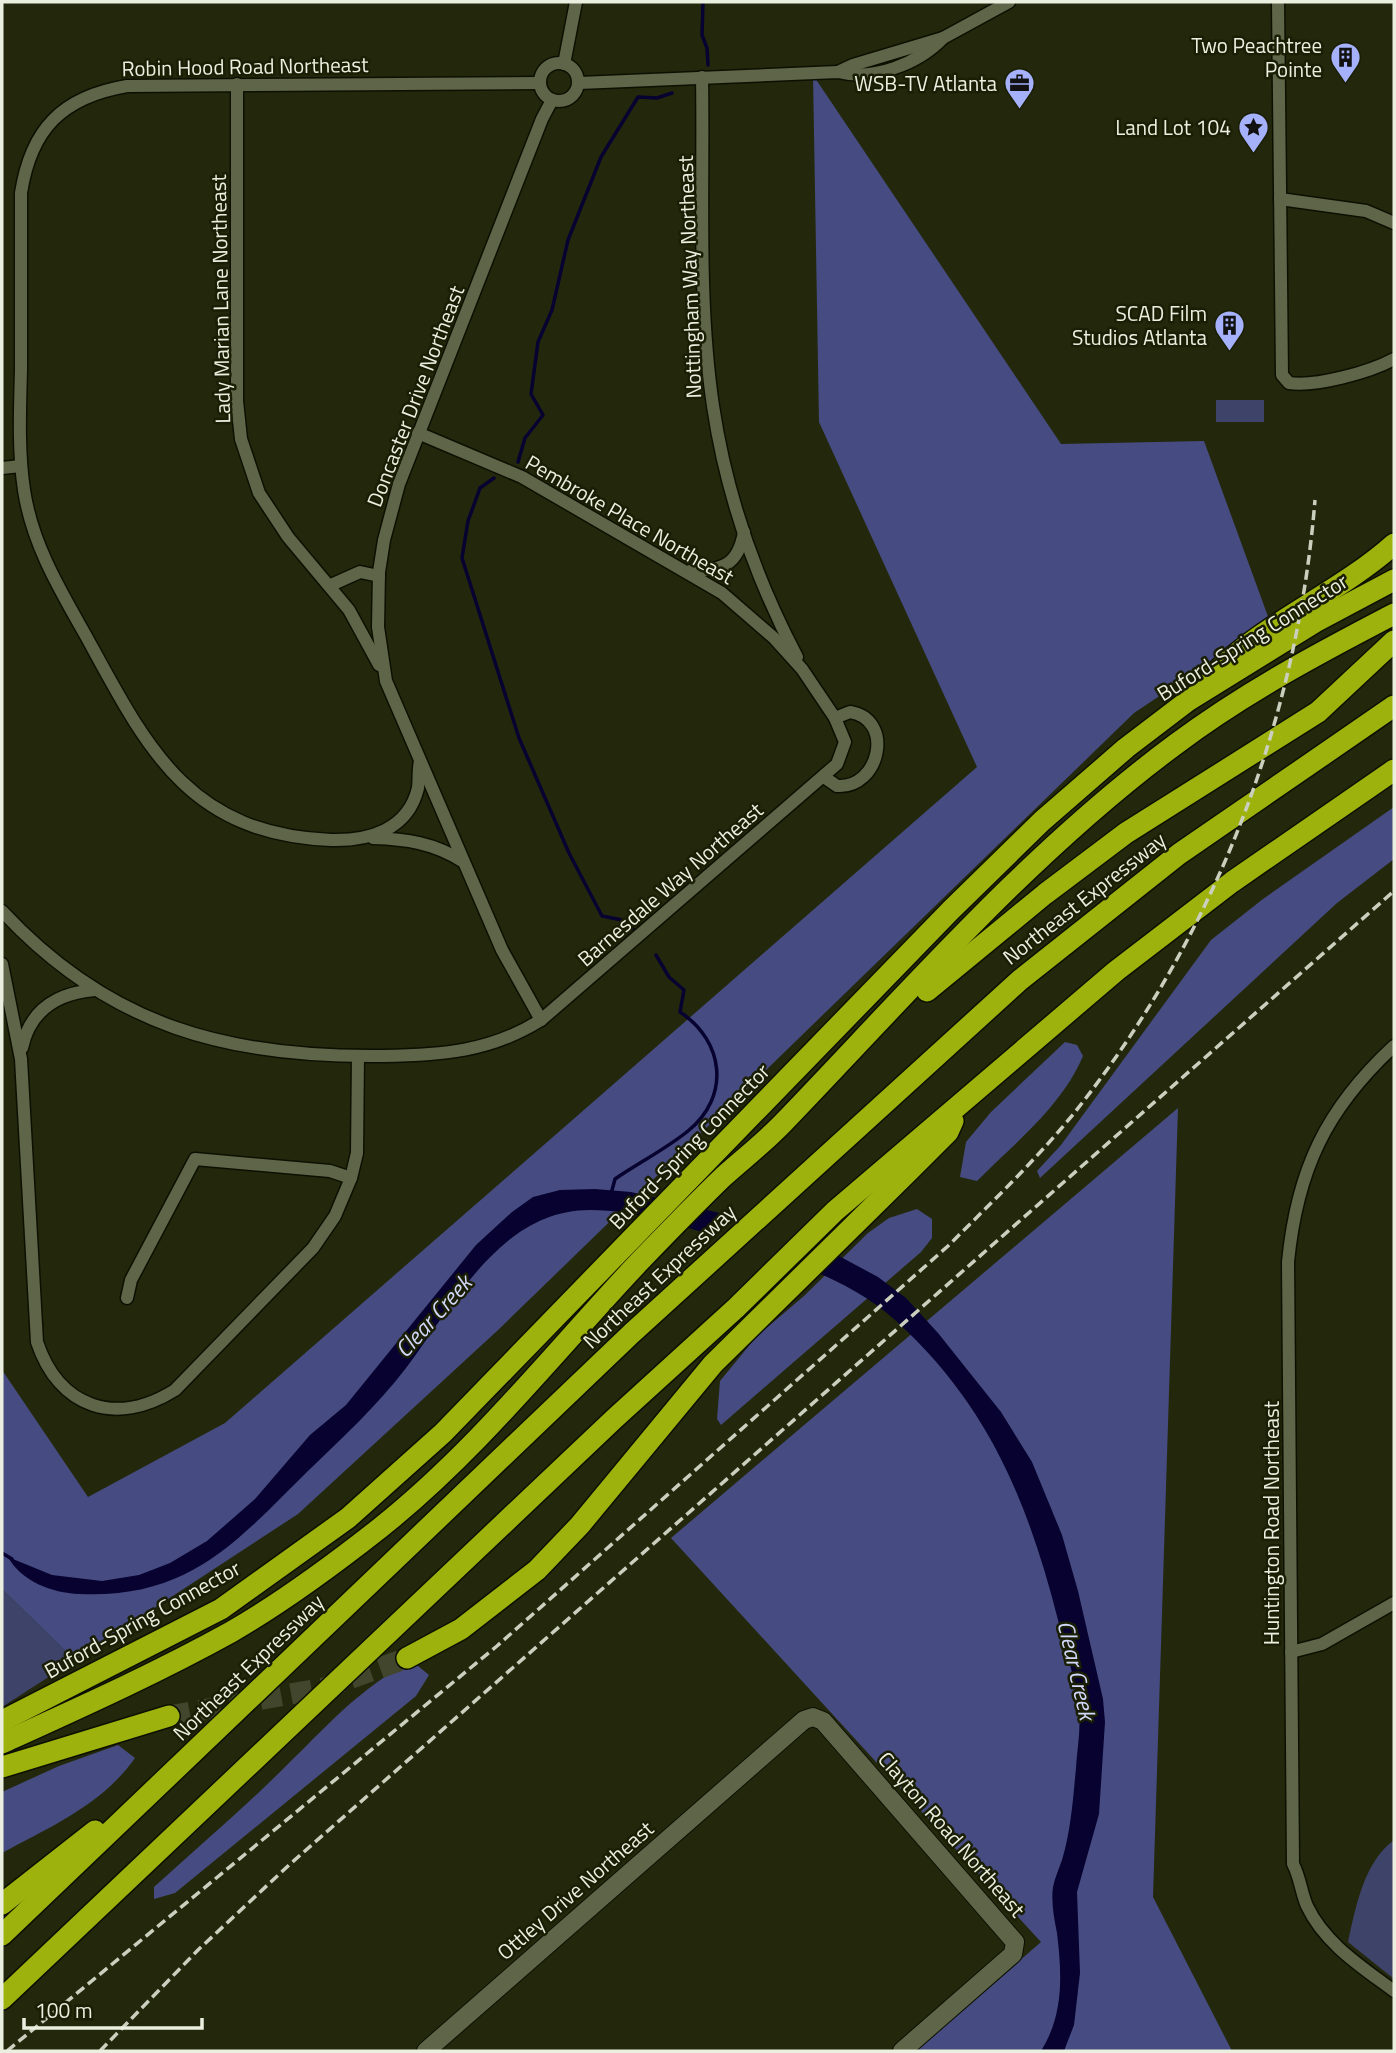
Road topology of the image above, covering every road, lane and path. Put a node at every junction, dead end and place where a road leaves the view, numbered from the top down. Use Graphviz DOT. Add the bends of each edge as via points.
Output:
graph roads {
  1 [pos="576,2"];
  2 [pos="1006,2"];
  3 [pos="1278,2"];
  4 [pos="564,64"];
  5 [pos="702,77"];
  6 [pos="540,83"];
  7 [pos="579,83"];
  8 [pos="237,84"];
  9 [pos="552,100"];
  10 [pos="1280,199"];
  11 [pos="1394,223"];
  12 [pos="1394,359"];
  13 [pos="418,433"];
  14 [pos="21,466"];
  15 [pos="2,468"];
  16 [pos="744,532"];
  17 [pos="1394,544"];
  18 [pos="688,571"];
  19 [pos="379,576"];
  20 [pos="1394,580"];
  21 [pos="331,585"];
  22 [pos="1394,614"];
  23 [pos="1394,641"];
  24 [pos="802,669"];
  25 [pos="386,681"];
  26 [pos="1189,700"];
  27 [pos="1394,706"];
  28 [pos="835,718"];
  29 [pos="420,761"];
  30 [pos="1394,770"];
  31 [pos="824,777"];
  32 [pos="373,838"];
  33 [pos="462,861"];
  34 [pos="2,911"];
  35 [pos="2,964"];
  36 [pos="95,990"];
  37 [pos="541,1020"];
  38 [pos="1394,1046"];
  39 [pos="20,1055"];
  40 [pos="358,1056"];
  41 [pos="815,1089"];
  42 [pos="960,1103"];
  43 [pos="351,1178"];
  44 [pos="633,1253"];
  45 [pos="127,1298"];
  46 [pos="1394,1603"];
  47 [pos="1291,1652"];
  48 [pos="407,1658"];
  49 [pos="169,1716"];
  50 [pos="2,1721"];
  51 [pos="2,1743"];
  52 [pos="195,1751"];
  53 [pos="754,1764"];
  54 [pos="2,1767"];
  55 [pos="2,1904"];
  56 [pos="2,1935"];
  57 [pos="1394,1991"];
  58 [pos="2,1999"];
  59 [pos="426,2051"];
  60 [pos="902,2051"];
  1 -- 4 [label="street"];
  2 -- 5 [label="street" via="943,38 838,72"];
  3 -- 10 [label="street"];
  4 -- 6 [label="street" via="545,69"];
  4 -- 7 [label="street" via="575,71"];
  5 -- 7 [label="street"];
  5 -- 16 [label="street, Nottingham Way Northeast" via="709,364 721,447"];
  6 -- 8 [label="street, Robin Hood Road Northeast"];
  6 -- 9 [label="street"];
  7 -- 9 [label="street" via="572,97"];
  8 -- 14 [label="street, Robin Hood Road Northeast" via="102,90 63,110 36,142 21,193"];
  8 -- 21 [label="street, Lady Marian Lane Northeast" via="237,401 241,439 251,475 270,512"];
  9 -- 13 [label="street, Doncaster Drive Northeast"];
  10 -- 11 [label="street" via="1366,211"];
  10 -- 12 [label="street" via="1282,375 1293,384 1369,370"];
  13 -- 18 [label="street, Pembroke Place Northeast" via="522,477"];
  13 -- 19 [label="street, Doncaster Drive Northeast" via="391,508"];
  14 -- 15 [label="street"];
  14 -- 32 [label="street, Robin Hood Road Northeast" via="31,520 49,570 127,712 163,765 208,802 255,826 306,839"];
  16 -- 18 [label="street" via="733,560 706,571"];
  16 -- 24 [label="street, Nottingham Way Northeast"];
  17 -- 26 [label="highway" via="1366,569 1234,654"];
  18 -- 24 [label="street, Pembroke Place Northeast" via="748,614"];
  19 -- 21 [label="street" via="360,572"];
  19 -- 25 [label="street, Doncaster Drive Northeast" via="378,626"];
  20 -- 26 [label="highway, Buford-Spring Connector" via="1315,622"];
  21 -- 25 [label="street, Lady Marian Lane Northeast" via="363,632"];
  22 -- 41 [label="highway, Buford-Spring Connector" via="1233,704 1117,790 1010,889"];
  23 -- 41 [label="highway" via="1318,712 1126,833 1055,886"];
  24 -- 28 [label="street, Barnesdale Way Northeast"];
  25 -- 29 [label="street, Doncaster Drive Northeast"];
  26 -- 44 [label="highway, Buford-Spring Connector" via="1042,821 951,910 705,1164"];
  27 -- 52 [label="highway, Northeast Expressway" via="1179,854 1020,980 632,1333"];
  28 -- 31 [label="street, Barnesdale Way Northeast" via="843,733 844,750"];
  28 -- 31 [label="street" via="850,712 865,717 876,734 877,755 869,773 853,785 837,786"];
  29 -- 32 [label="street" via="417,788 408,810"];
  29 -- 33 [label="street, Doncaster Drive Northeast"];
  30 -- 42 [label="highway" via="1232,882 1115,971"];
  31 -- 37 [label="street, Barnesdale Way Northeast"];
  32 -- 33 [label="street, Robin Hood Road Northeast" via="429,844"];
  33 -- 37 [label="street, Doncaster Drive Northeast" via="502,950"];
  34 -- 36 [label="street, Barnesdale Way Northeast" via="56,962"];
  35 -- 39 [label="street"];
  36 -- 39 [label="street" via="67,994 43,1008 28,1029"];
  36 -- 40 [label="street, Barnesdale Way Northeast" via="156,1021 222,1043 290,1055"];
  37 -- 40 [label="street, Barnesdale Way Northeast" via="506,1040 469,1052"];
  38 -- 47 [label="street, Huntington Road Northeast" via="1342,1101 1322,1134 1292,1217 1288,1262"];
  39 -- 43 [label="street" via="37,1342 56,1380 90,1404 134,1409 175,1390 313,1248 335,1216"];
  40 -- 43 [label="street" via="359,1128"];
  41 -- 44 [label="highway, Buford-Spring Connector" via="779,1127"];
  42 -- 48 [label="highway" via="948,1132 760,1315 674,1408 580,1525 537,1570 490,1609"];
  42 -- 58 [label="highway" via="835,1212"];
  43 -- 45 [label="street" via="330,1171 195,1159 131,1280"];
  44 -- 50 [label="highway, Buford-Spring Connector" via="348,1518 221,1609"];
  44 -- 51 [label="highway, Buford-Spring Connector" via="433,1482 336,1561 232,1631"];
  46 -- 47 [label="street" via="1322,1644"];
  47 -- 57 [label="street, Huntington Road Northeast" via="1293,1864 1301,1891 1333,1943"];
  49 -- 54 [label="highway"];
  52 -- 55 [label="highway"];
  52 -- 56 [label="highway, Northeast Expressway"];
  53 -- 59 [label="street, Ottley Drive Northeast"];
  53 -- 60 [label="street, Clayton Road Northeast" via="804,1720 817,1717 1013,1936 1013,1954"];
}
